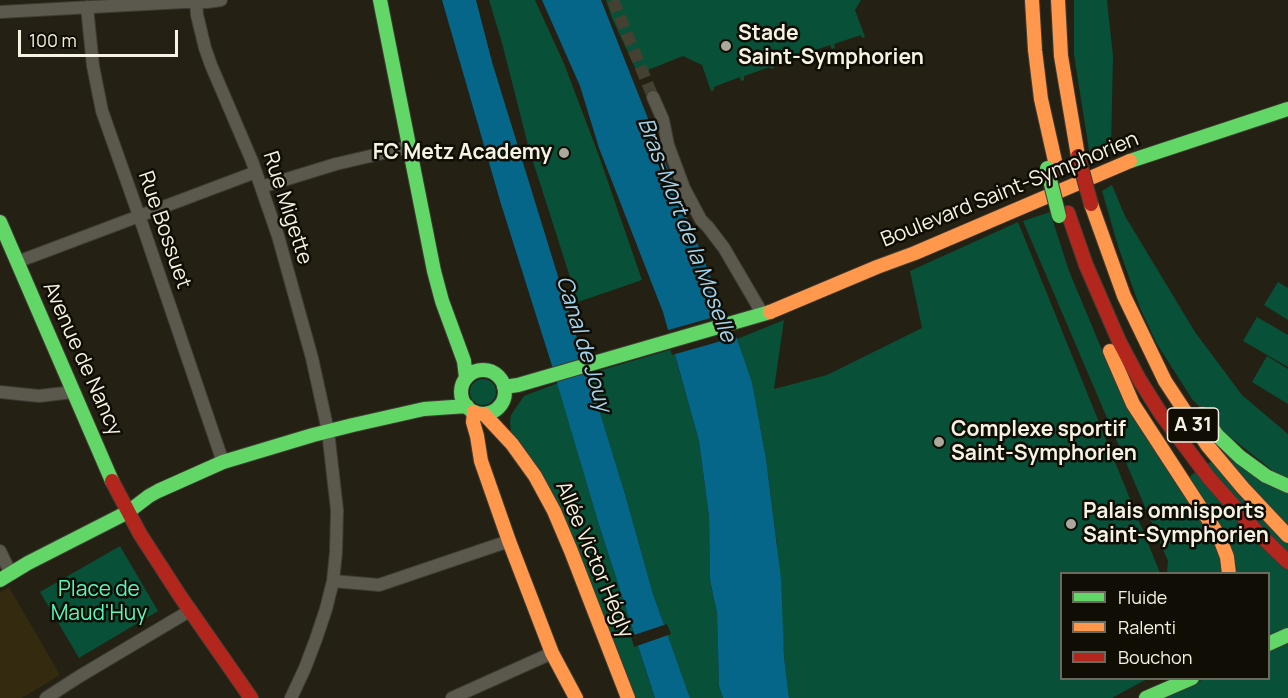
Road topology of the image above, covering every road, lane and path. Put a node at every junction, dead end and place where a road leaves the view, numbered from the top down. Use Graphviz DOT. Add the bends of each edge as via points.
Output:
graph roads {
  1 [pos="221,0"];
  2 [pos="380,0"];
  3 [pos="1032,0"];
  4 [pos="1058,0"];
  5 [pos="196,1"];
  6 [pos="87,7"];
  7 [pos="0,12"];
  8 [pos="653,97"];
  9 [pos="1288,109"];
  10 [pos="409,147"];
  11 [pos="256,172"];
  12 [pos="261,187"];
  13 [pos="1063,214"];
  14 [pos="139,216"];
  15 [pos="1,228"];
  16 [pos="17,262"];
  17 [pos="1124,296"];
  18 [pos="755,316"];
  19 [pos="454,332"];
  20 [pos="488,371"];
  21 [pos="464,384"];
  22 [pos="504,387"];
  23 [pos="0,392"];
  24 [pos="73,392"];
  25 [pos="500,405"];
  26 [pos="424,409"];
  27 [pos="475,411"];
  28 [pos="328,431"];
  29 [pos="512,444"];
  30 [pos="223,462"];
  31 [pos="1288,486"];
  32 [pos="128,512"];
  33 [pos="1288,536"];
  34 [pos="509,541"];
  35 [pos="0,551"];
  36 [pos="1288,562"];
  37 [pos="1229,572"];
  38 [pos="5,577"];
  39 [pos="333,581"];
  40 [pos="191,610"];
  41 [pos="1288,635"];
  42 [pos="1270,644"];
  43 [pos="552,653"];
  44 [pos="1159,680"];
  45 [pos="1186,680"];
  46 [pos="1141,696"];
  47 [pos="290,697"];
  48 [pos="46,698"];
  49 [pos="251,698"];
  50 [pos="452,698"];
  51 [pos="576,698"];
  52 [pos="628,698"];
  1 -- 5 [label="street"];
  2 -- 10 [label="main road"];
  3 -- 13 [label="main road, bridge" via="1041,99 1036,114"];
  4 -- 17 [label="main road, A 31, bridge" via="1061,56 1078,156"];
  5 -- 6 [label="street"];
  5 -- 11 [label="street, Rue Migette" via="205,48"];
  6 -- 7 [label="street"];
  6 -- 14 [label="street, Rue Bossuet" via="102,111"];
  8 -- 18 [label="street" via="684,188 759,308"];
  9 -- 18 [label="main road, Boulevard Saint-Symphorien" via="1121,164"];
  10 -- 12 [label="street"];
  10 -- 19 [label="main road" via="434,271"];
  11 -- 12 [label="street, Rue Migette"];
  11 -- 14 [label="street"];
  12 -- 28 [label="street, Rue Migette" via="297,302"];
  13 -- 36 [label="main road, A 31" via="1119,341 1161,414 1230,504"];
  13 -- 37 [label="main road" via="1091,308 1134,404 1219,536"];
  14 -- 16 [label="street"];
  14 -- 30 [label="street, Rue Bossuet"];
  15 -- 16 [label="main road, Avenue de Nancy"];
  16 -- 24 [label="main road, Avenue de Nancy"];
  17 -- 31 [label="main road" via="1216,435 1266,476"];
  17 -- 33 [label="main road, A 31" via="1165,381 1207,445"];
  18 -- 22 [label="main road, Boulevard Saint-Symphorien"];
  19 -- 20 [label="main road"];
  19 -- 21 [label="main road" via="464,361"];
  20 -- 21 [label="main road" via="474,372"];
  20 -- 22 [label="main road"];
  21 -- 26 [label="main road"];
  21 -- 27 [label="main road" via="462,396"];
  22 -- 25 [label="main road"];
  23 -- 24 [label="street" via="39,396"];
  24 -- 32 [label="main road, Avenue de Nancy"];
  25 -- 27 [label="main road" via="490,412"];
  25 -- 29 [label="main road, Allée Victor Hégly"];
  26 -- 27 [label="main road"];
  26 -- 28 [label="main road"];
  27 -- 29 [label="main road, Allée Victor Hégly"];
  27 -- 34 [label="main road" via="473,422 481,461"];
  28 -- 30 [label="main road"];
  28 -- 39 [label="street, Rue Migette" via="337,510"];
  29 -- 52 [label="main road, Allée Victor Hégly" via="554,511"];
  30 -- 32 [label="main road" via="158,491"];
  32 -- 38 [label="main road"];
  32 -- 40 [label="main road, Avenue de Nancy"];
  34 -- 39 [label="street" via="379,585"];
  34 -- 43 [label="main road"];
  35 -- 38 [label="street"];
  39 -- 47 [label="street, Rue Migette" via="316,639"];
  40 -- 48 [label="street"];
  40 -- 49 [label="main road, Avenue de Nancy"];
  41 -- 42 [label="main road"];
  43 -- 50 [label="street"];
  43 -- 51 [label="main road"];
  44 -- 46 [label="main road"];
  45 -- 46 [label="main road"];
}
